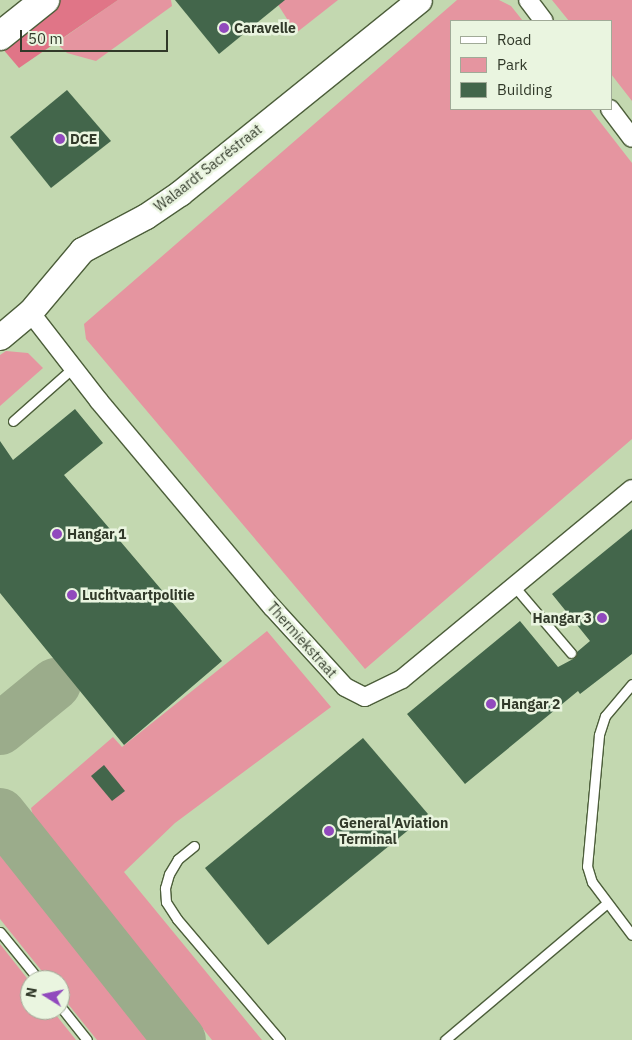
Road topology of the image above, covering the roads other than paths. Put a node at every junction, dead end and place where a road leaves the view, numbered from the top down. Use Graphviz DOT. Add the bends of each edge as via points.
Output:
graph roads {
  1 [pos="46,0"];
  2 [pos="419,0"];
  3 [pos="528,0"];
  4 [pos="543,20"];
  5 [pos="0,36"];
  6 [pos="611,110"];
  7 [pos="632,138"];
  8 [pos="30,312"];
  9 [pos="0,337"];
  10 [pos="73,368"];
  11 [pos="14,420"];
  12 [pos="632,489"];
  13 [pos="514,586"];
  14 [pos="571,653"];
  15 [pos="632,684"];
  16 [pos="194,846"];
  17 [pos="606,903"];
  18 [pos="0,932"];
  19 [pos="632,935"];
  20 [pos="31,970"];
  21 [pos="70,1019"];
  22 [pos="87,1040"];
  23 [pos="280,1040"];
  24 [pos="445,1040"];
  1 -- 5 [label="main road"];
  2 -- 8 [label="street, Walaardt Sacréstraat" via="180,193 146,216 82,250"];
  3 -- 4 [label="street"];
  6 -- 7 [label="street"];
  8 -- 9 [label="street, Walaardt Sacréstraat"];
  8 -- 10 [label="street, Thermiekstraat"];
  10 -- 11 [label="lane"];
  10 -- 13 [label="street, Thermiekstraat" via="272,607 345,687 356,693 365,697 402,679"];
  12 -- 13 [label="street, Thermiekstraat"];
  13 -- 14 [label="lane"];
  15 -- 17 [label="lane" via="609,711 599,735 588,866 592,882"];
  16 -- 23 [label="lane" via="178,860 169,874 166,902"];
  17 -- 19 [label="lane"];
  17 -- 24 [label="lane"];
  18 -- 20 [label="lane"];
  21 -- 22 [label="lane"];
}
